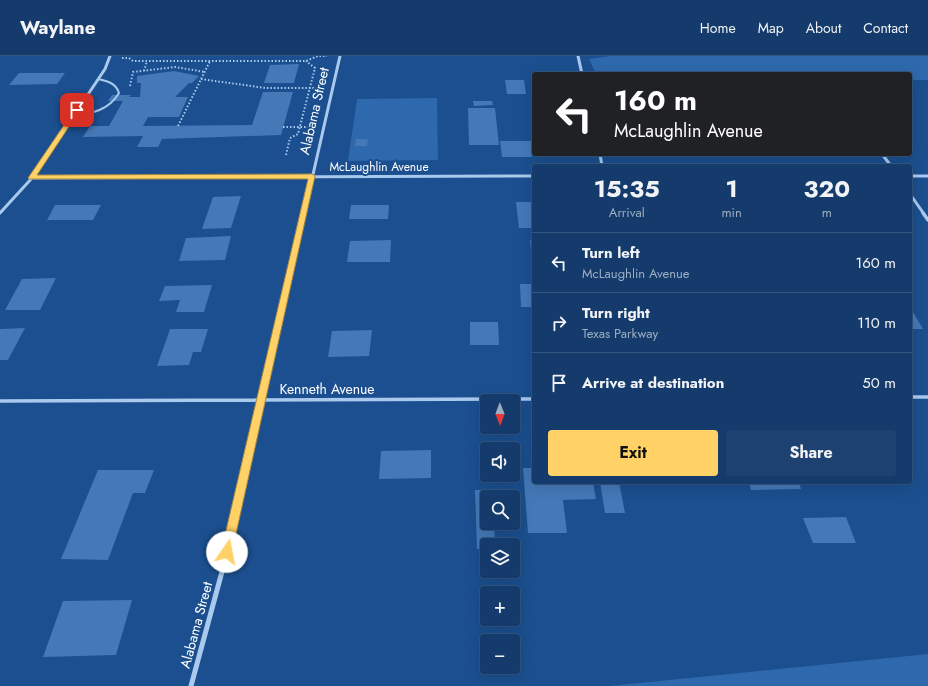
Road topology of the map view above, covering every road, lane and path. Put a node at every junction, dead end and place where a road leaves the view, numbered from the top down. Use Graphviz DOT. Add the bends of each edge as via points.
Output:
graph roads {
  1 [pos="331,56"];
  2 [pos="340,56"];
  3 [pos="578,56"];
  4 [pos="109,57"];
  5 [pos="147,61"];
  6 [pos="210,61"];
  7 [pos="306,61"];
  8 [pos="144,71"];
  9 [pos="205,72"];
  10 [pos="582,72"];
  11 [pos="98,79"];
  12 [pos="201,80"];
  13 [pos="332,87"];
  14 [pos="130,88"];
  15 [pos="310,88"];
  16 [pos="73,115"];
  17 [pos="178,126"];
  18 [pos="283,127"];
  19 [pos="299,127"];
  20 [pos="323,127"];
  21 [pos="286,155"];
  22 [pos="312,176"];
  23 [pos="532,176"];
  24 [pos="912,176"];
  25 [pos="928,176"];
  26 [pos="32,178"];
  27 [pos="912,197"];
  28 [pos="0,213"];
  29 [pos="928,220"];
  30 [pos="912,397"];
  31 [pos="928,397"];
  32 [pos="532,399"];
  33 [pos="0,401"];
  34 [pos="260,401"];
  35 [pos="191,686"];
  1 -- 7 [label="path" via="318,56"];
  2 -- 13 [label="street, Alabama Street"];
  3 -- 10 [label="street"];
  4 -- 5 [label="path"];
  4 -- 11 [label="street"];
  5 -- 6 [label="path"];
  5 -- 8 [label="path"];
  6 -- 7 [label="path"];
  6 -- 9 [label="path"];
  7 -- 15 [label="path" via="315,68"];
  8 -- 9 [label="path" via="175,67"];
  8 -- 14 [label="path" via="133,72"];
  9 -- 12 [label="path"];
  11 -- 16 [label="street"];
  11 -- 16 [label="lane" via="117,87 119,93 116,99 96,112"];
  12 -- 15 [label="path" via="265,88"];
  12 -- 17 [label="path"];
  13 -- 15 [label="path"];
  13 -- 20 [label="street, Alabama Street"];
  15 -- 19 [label="path"];
  16 -- 26 [label="street"];
  18 -- 19 [label="path"];
  19 -- 20 [label="path"];
  19 -- 21 [label="path" via="298,134 290,138"];
  20 -- 22 [label="street, Alabama Street"];
  22 -- 23 [label="street, McLaughlin Avenue"];
  22 -- 26 [label="street, McLaughlin Avenue"];
  22 -- 34 [label="street, Alabama Street"];
  24 -- 25 [label="street"];
  26 -- 28 [label="street"];
  27 -- 29 [label="street"];
  30 -- 31 [label="street"];
  32 -- 34 [label="street, Kenneth Avenue"];
  33 -- 34 [label="street, Kenneth Avenue"];
  34 -- 35 [label="street, Alabama Street" via="223,568"];
}
